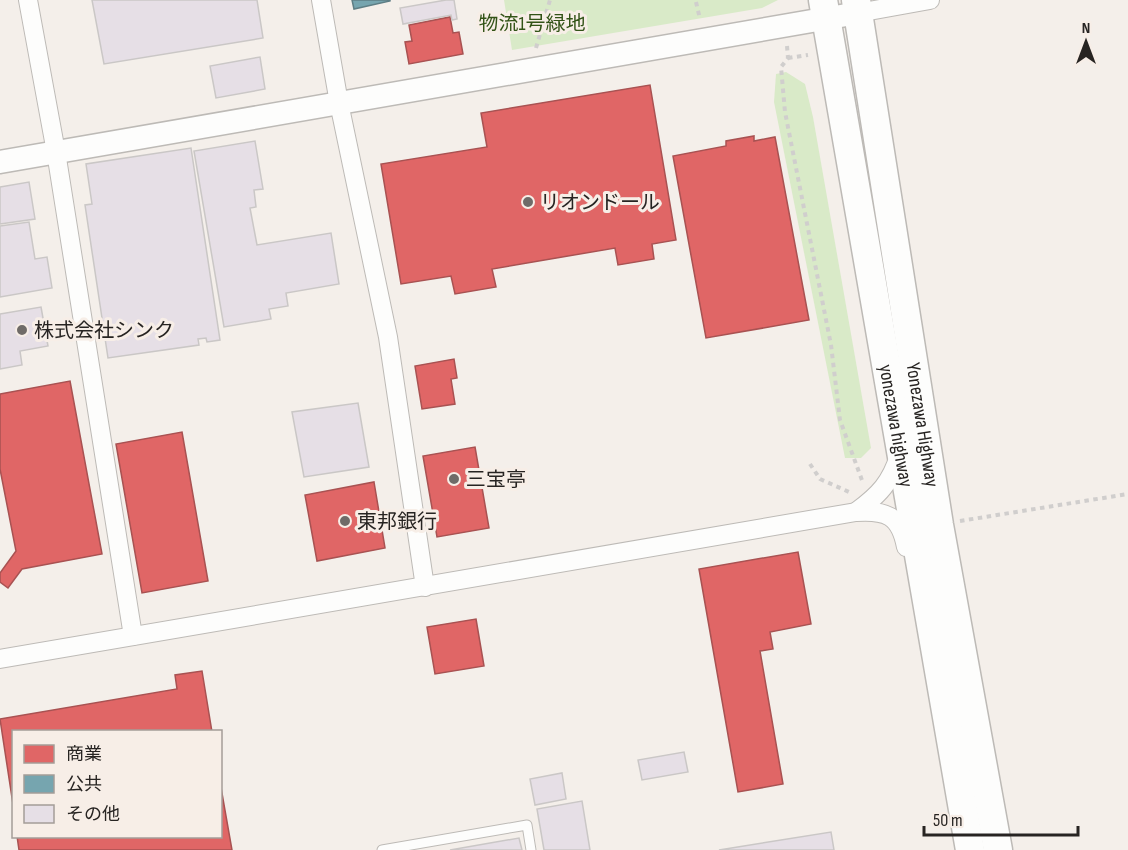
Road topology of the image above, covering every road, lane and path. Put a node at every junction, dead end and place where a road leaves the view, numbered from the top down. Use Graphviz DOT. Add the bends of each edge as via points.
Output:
graph roads {
  1 [pos="28,0"];
  2 [pos="321,0"];
  3 [pos="550,0"];
  4 [pos="925,0"];
  5 [pos="696,1"];
  6 [pos="818,6"];
  7 [pos="857,6"];
  8 [pos="701,24"];
  9 [pos="786,43"];
  10 [pos="534,52"];
  11 [pos="810,54"];
  12 [pos="788,58"];
  13 [pos="339,103"];
  14 [pos="56,152"];
  15 [pos="0,162"];
  16 [pos="899,438"];
  17 [pos="810,464"];
  18 [pos="863,484"];
  19 [pos="849,492"];
  20 [pos="1128,494"];
  21 [pos="856,512"];
  22 [pos="939,525"];
  23 [pos="425,587"];
  24 [pos="133,636"];
  25 [pos="934,644"];
  26 [pos="0,659"];
  27 [pos="382,850"];
  28 [pos="531,850"];
  29 [pos="970,850"];
  30 [pos="998,850"];
  1 -- 14 [label="street"];
  2 -- 13 [label="street"];
  3 -- 10 [label="path"];
  4 -- 7 [label="street"];
  5 -- 8 [label="path"];
  6 -- 7 [label="street"];
  6 -- 13 [label="street"];
  6 -- 16 [label="highway, yonezawa highway"];
  7 -- 22 [label="highway, Yonezawa Highway"];
  9 -- 12 [label="path"];
  11 -- 12 [label="path"];
  12 -- 18 [label="path" via="781,67 785,112 831,345 840,420"];
  13 -- 14 [label="street"];
  13 -- 23 [label="street" via="388,337"];
  14 -- 15 [label="street"];
  14 -- 24 [label="street"];
  16 -- 21 [label="street" via="899,456 886,486"];
  16 -- 25 [label="highway, yonezawa highway"];
  17 -- 19 [label="path" via="820,479"];
  20 -- 22 [label="path"];
  21 -- 23 [label="street"];
  21 -- 25 [label="street" via="875,511 898,522 904,534 917,602"];
  22 -- 30 [label="highway, Yonezawa Highway"];
  23 -- 24 [label="street"];
  24 -- 26 [label="street"];
  25 -- 29 [label="highway, yonezawa highway"];
  27 -- 28 [label="lane" via="527,825"];
}
